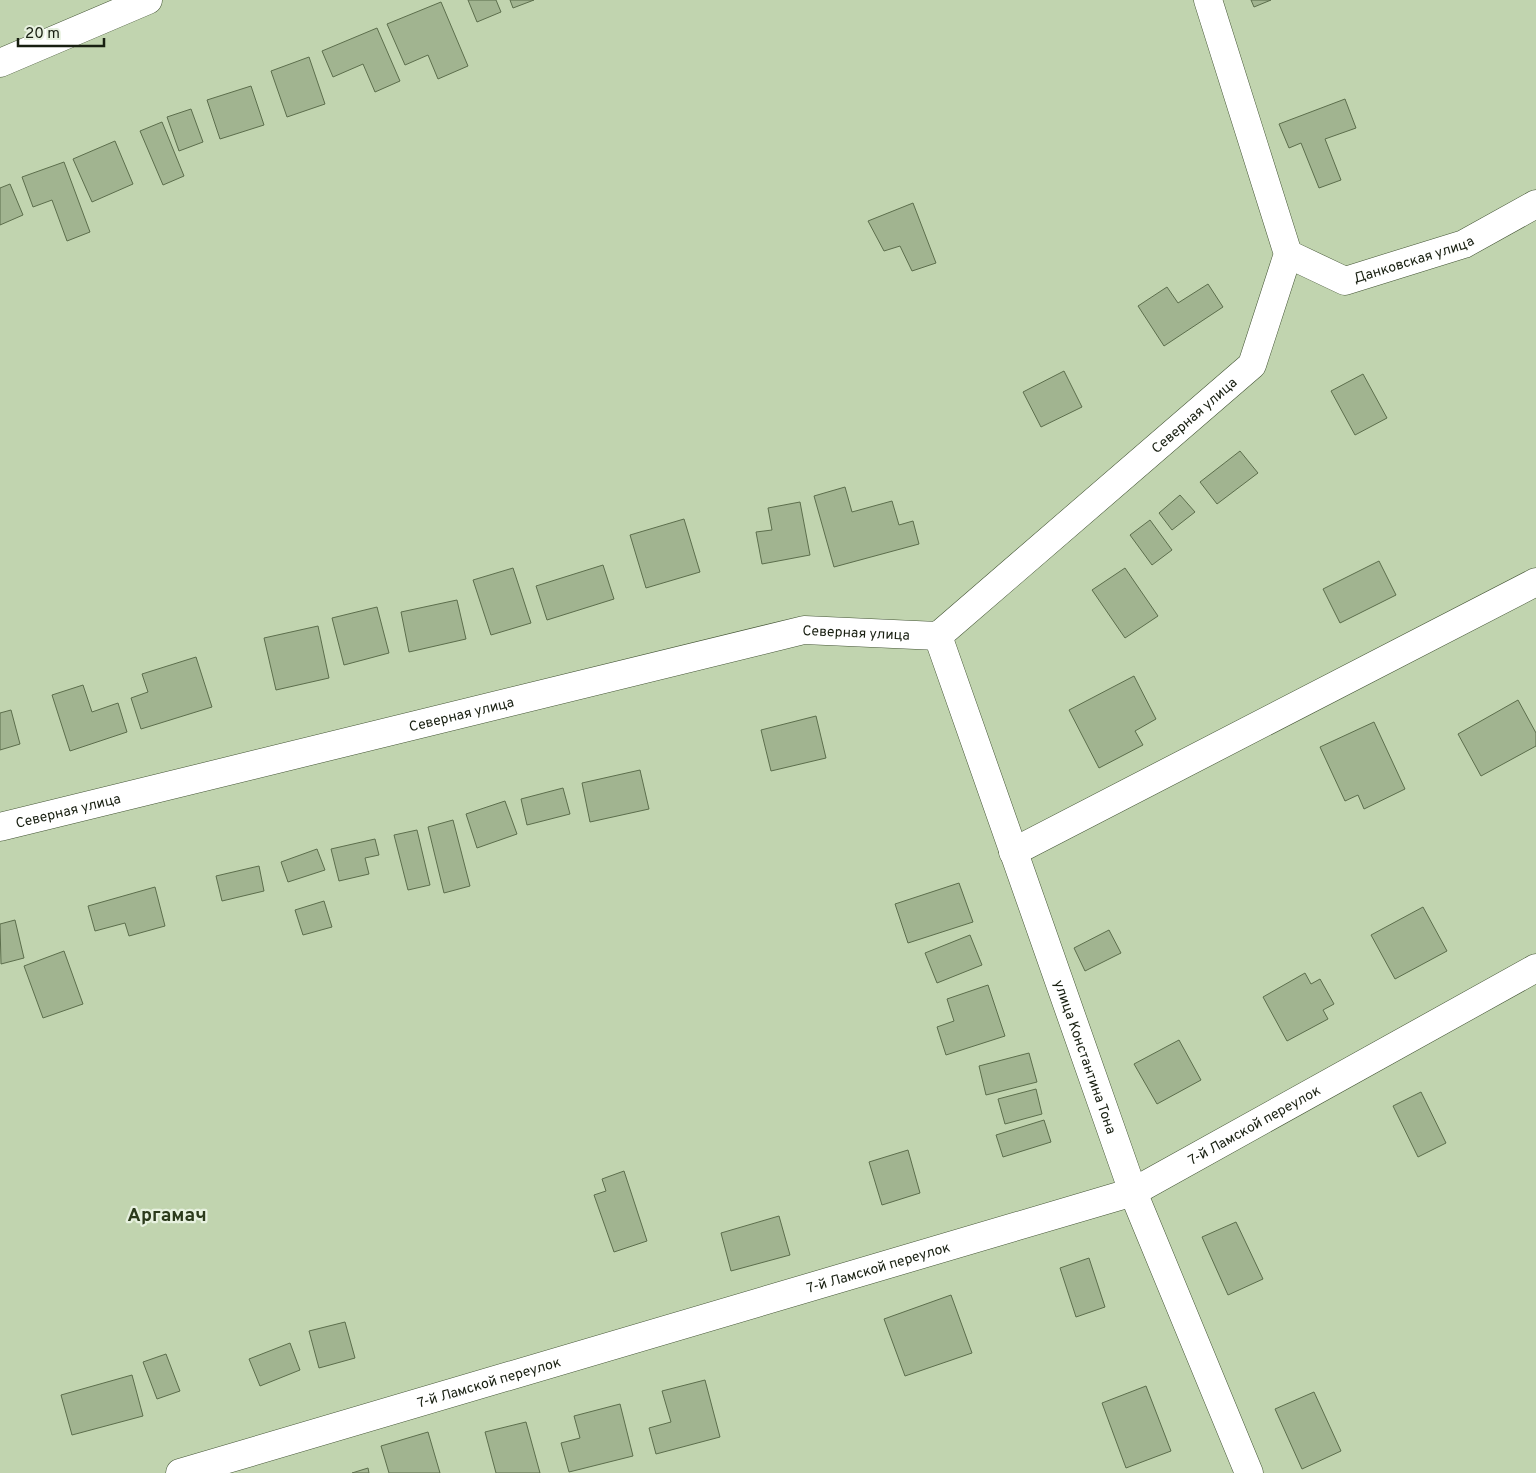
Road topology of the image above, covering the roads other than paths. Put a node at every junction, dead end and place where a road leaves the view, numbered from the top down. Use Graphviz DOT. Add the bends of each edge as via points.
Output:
graph roads {
  1 [pos="148,0"];
  2 [pos="1208,0"];
  3 [pos="0,63"];
  4 [pos="1536,204"];
  5 [pos="1288,254"];
  6 [pos="1536,582"];
  7 [pos="938,636"];
  8 [pos="0,827"];
  9 [pos="1013,852"];
  10 [pos="1536,968"];
  11 [pos="1133,1192"];
  12 [pos="180,1473"];
  13 [pos="1249,1473"];
  1 -- 3 [label="street"];
  2 -- 5 [label="street"];
  4 -- 5 [label="street, Данковская улица" via="1464,244 1345,281"];
  5 -- 7 [label="street, Северная улица" via="1252,365"];
  6 -- 9 [label="street"];
  7 -- 8 [label="street, Северная улица" via="804,630"];
  7 -- 9 [label="street, улица Константина Тона"];
  9 -- 11 [label="street, улица Константина Тона"];
  10 -- 11 [label="street, 7-й Ламской переулок"];
  11 -- 12 [label="street, 7-й Ламской переулок"];
  11 -- 13 [label="street, улица Константина Тона"];
}
